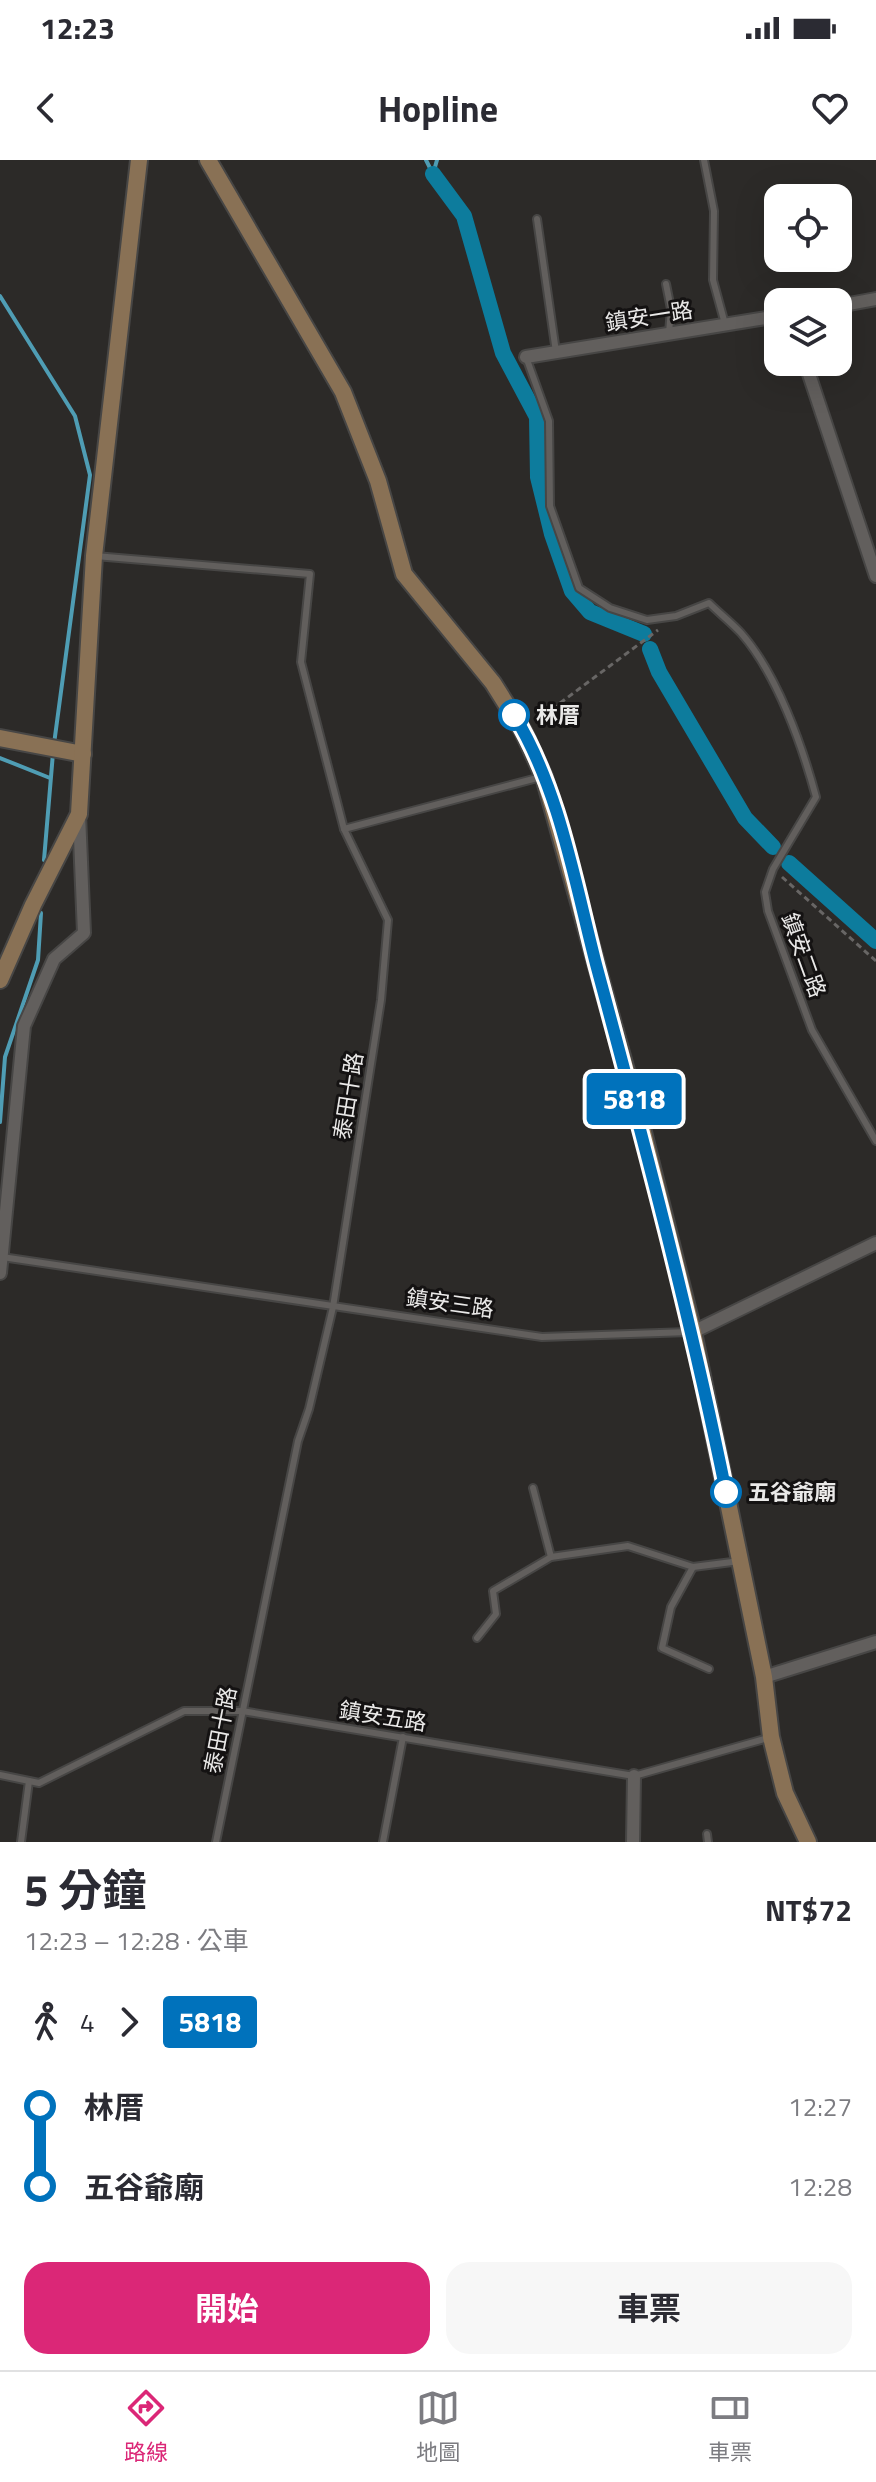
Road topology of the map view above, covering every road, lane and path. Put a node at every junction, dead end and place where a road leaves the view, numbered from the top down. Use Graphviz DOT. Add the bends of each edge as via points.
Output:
graph roads {
  1 [pos="139,160"];
  2 [pos="208,160"];
  3 [pos="704,160"];
  4 [pos="537,219"];
  5 [pos="666,284"];
  6 [pos="876,299"];
  7 [pos="852,303"];
  8 [pos="764,318"];
  9 [pos="725,324"];
  10 [pos="669,333"];
  11 [pos="556,352"];
  12 [pos="526,357"];
  13 [pos="810,376"];
  14 [pos="94,556"];
  15 [pos="876,576"];
  16 [pos="676,616"];
  17 [pos="523,731"];
  18 [pos="0,738"];
  19 [pos="83,754"];
  20 [pos="544,777"];
  21 [pos="79,814"];
  22 [pos="344,829"];
  23 [pos="773,869"];
  24 [pos="876,961"];
  25 [pos="0,980"];
  26 [pos="876,1141"];
  27 [pos="876,1243"];
  28 [pos="1,1257"];
  29 [pos="0,1273"];
  30 [pos="333,1307"];
  31 [pos="693,1332"];
  32 [pos="533,1488"];
  33 [pos="551,1557"];
  34 [pos="740,1561"];
  35 [pos="693,1567"];
  36 [pos="477,1638"];
  37 [pos="876,1642"];
  38 [pos="709,1669"];
  39 [pos="764,1677"];
  40 [pos="242,1711"];
  41 [pos="403,1737"];
  42 [pos="771,1737"];
  43 [pos="0,1775"];
  44 [pos="634,1776"];
  45 [pos="29,1781"];
  46 [pos="21,1842"];
  47 [pos="216,1842"];
  48 [pos="383,1842"];
  49 [pos="633,1842"];
  50 [pos="808,1842"];
  1 -- 14 [label="street"];
  2 -- 17 [label="street" via="343,392 378,481 404,574 493,683"];
  3 -- 9 [label="lane" via="714,211 713,280"];
  4 -- 11 [label="lane"];
  5 -- 10 [label="lane"];
  6 -- 7 [label="street"];
  8 -- 9 [label="street, 鎮安一路"];
  9 -- 10 [label="street, 鎮安一路"];
  10 -- 11 [label="street, 鎮安一路"];
  11 -- 12 [label="street, 鎮安一路"];
  12 -- 16 [label="lane, 鎮安二路" via="549,421 550,506 579,588 610,608 647,620"];
  13 -- 15 [label="street"];
  14 -- 19 [label="street"];
  14 -- 22 [label="lane, 泰田十路" via="310,574 301,662"];
  16 -- 17 [label="path"];
  16 -- 23 [label="lane, 鎮安二路" via="709,603 742,634 770,679 804,753 816,797"];
  17 -- 20 [label="street"];
  18 -- 19 [label="street"];
  19 -- 21 [label="street"];
  20 -- 22 [label="lane"];
  20 -- 31 [label="street"];
  21 -- 25 [label="street"];
  21 -- 28 [label="street" via="84,933 54,959 24,1026"];
  22 -- 30 [label="lane, 泰田十路" via="388,920 381,1000"];
  23 -- 24 [label="path"];
  23 -- 26 [label="lane, 鎮安二路" via="765,892 768,911 807,1016"];
  27 -- 31 [label="street, 鎮安三路"];
  28 -- 29 [label="street"];
  28 -- 30 [label="lane, 鎮安三路"];
  30 -- 31 [label="lane, 鎮安三路" via="542,1337"];
  30 -- 40 [label="lane, 泰田十路" via="298,1441"];
  31 -- 34 [label="street"];
  32 -- 33 [label="lane"];
  33 -- 35 [label="lane" via="628,1546"];
  33 -- 36 [label="lane" via="493,1591 496,1614"];
  34 -- 35 [label="lane"];
  34 -- 39 [label="street"];
  35 -- 38 [label="lane" via="671,1607 662,1648"];
  37 -- 39 [label="street"];
  39 -- 42 [label="street"];
  40 -- 41 [label="lane, 鎮安五路"];
  40 -- 45 [label="lane, 鎮安五路" via="184,1711 39,1783"];
  40 -- 47 [label="lane, 泰田十路"];
  41 -- 44 [label="lane, 鎮安五路"];
  41 -- 48 [label="lane"];
  42 -- 44 [label="lane, 鎮安五路"];
  42 -- 50 [label="street" via="785,1793"];
  43 -- 45 [label="lane, 鎮安五路"];
  44 -- 49 [label="street"];
  45 -- 46 [label="lane"];
}
